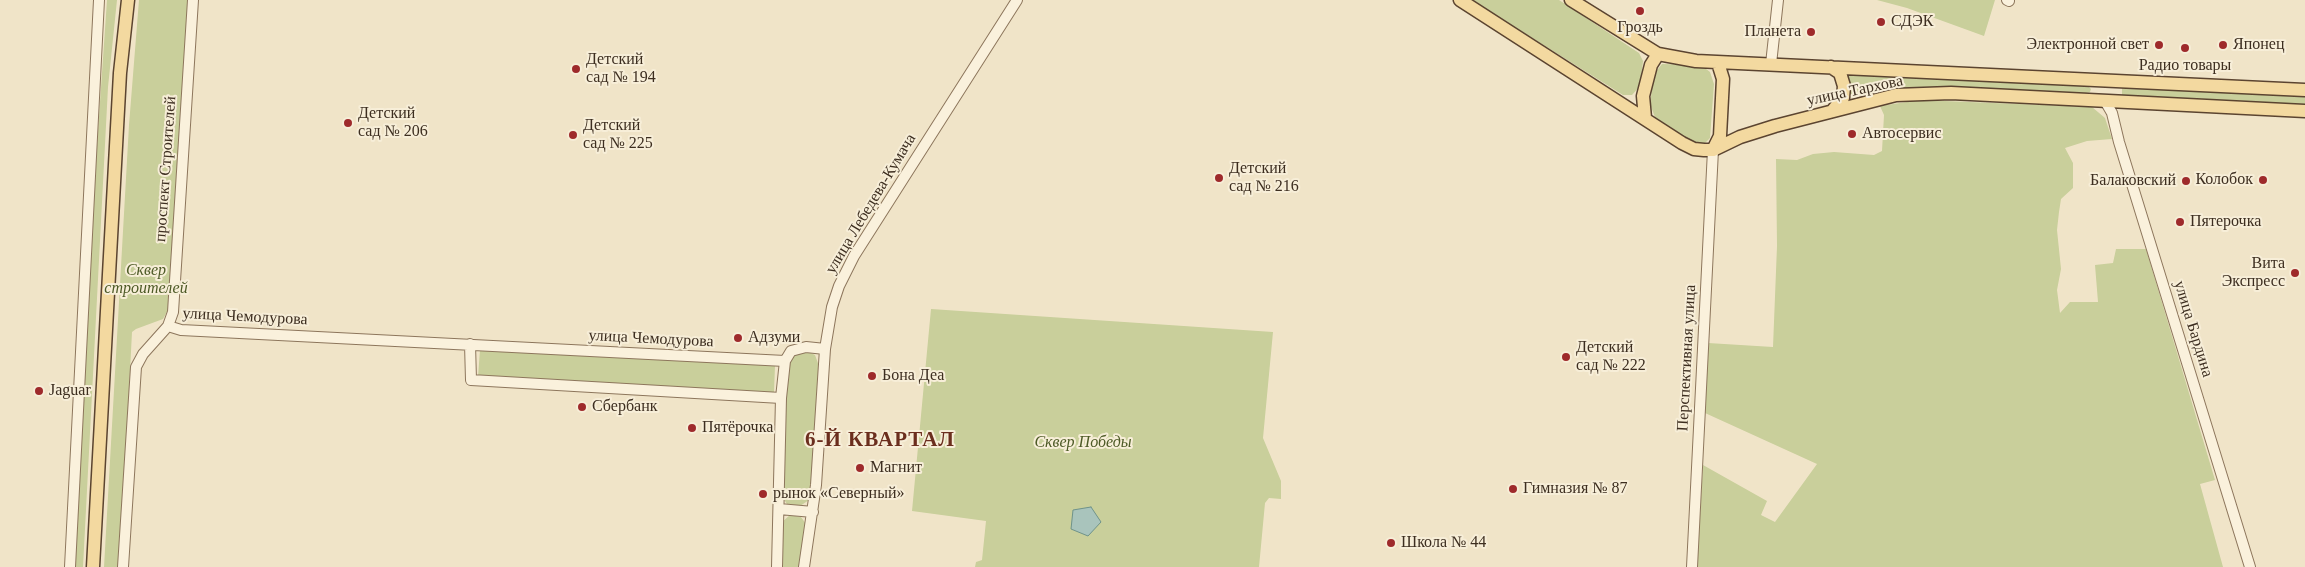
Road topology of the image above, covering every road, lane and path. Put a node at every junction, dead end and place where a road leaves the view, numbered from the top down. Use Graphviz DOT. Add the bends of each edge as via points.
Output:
graph roads {
  1 [pos="99,0"];
  2 [pos="128,0"];
  3 [pos="193,0"];
  4 [pos="1017,0"];
  5 [pos="1460,0"];
  6 [pos="1572,0"];
  7 [pos="1778,0"];
  8 [pos="1658,54"];
  9 [pos="1718,62"];
  10 [pos="1771,64"];
  11 [pos="1831,67"];
  12 [pos="2103,81"];
  13 [pos="2305,90"];
  14 [pos="2105,101"];
  15 [pos="1833,110"];
  16 [pos="2305,111"];
  17 [pos="1645,118"];
  18 [pos="1713,150"];
  19 [pos="168,326"];
  20 [pos="470,344"];
  21 [pos="825,349"];
  22 [pos="784,361"];
  23 [pos="781,398"];
  24 [pos="779,509"];
  25 [pos="813,512"];
  26 [pos="70,567"];
  27 [pos="94,567"];
  28 [pos="123,567"];
  29 [pos="777,567"];
  30 [pos="804,567"];
  31 [pos="1692,567"];
  32 [pos="2250,567"];
  1 -- 26 [label="street"];
  2 -- 27 [label="main road" via="120,73"];
  3 -- 19 [label="street, проспект Строителей" via="175,292"];
  4 -- 21 [label="street, улица Лебедева-Кумача" via="854,256 832,307"];
  5 -- 17 [label="main road"];
  6 -- 8 [label="main road, улица Тархова"];
  7 -- 10 [label="street"];
  8 -- 9 [label="main road, улица Тархова" via="1696,62"];
  8 -- 17 [label="main road" via="1651,65 1643,96"];
  9 -- 10 [label="main road, улица Тархова"];
  9 -- 18 [label="main road" via="1723,80 1720,136"];
  10 -- 11 [label="main road, улица Тархова"];
  11 -- 12 [label="main road, улица Тархова"];
  11 -- 15 [label="main road" via="1840,74 1844,86 1843,98"];
  12 -- 13 [label="main road, улица Тархова"];
  12 -- 14 [label="main road"];
  14 -- 15 [label="main road, улица Тархова" via="1951,93 1896,95"];
  14 -- 16 [label="main road, улица Тархова"];
  14 -- 32 [label="street, улица Бардина" via="2112,113"];
  15 -- 18 [label="main road, улица Тархова" via="1740,137"];
  17 -- 18 [label="main road" via="1694,149"];
  18 -- 31 [label="street, Перспективная улица"];
  19 -- 20 [label="street, улица Чемодурова" via="181,330"];
  19 -- 28 [label="street" via="136,367"];
  20 -- 22 [label="street, улица Чемодурова"];
  20 -- 23 [label="street" via="471,380"];
  21 -- 22 [label="street" via="806,347 791,351"];
  21 -- 25 [label="street, улица Лебедева-Кумача"];
  22 -- 23 [label="street"];
  23 -- 24 [label="street"];
  24 -- 25 [label="street"];
  24 -- 29 [label="street"];
  25 -- 30 [label="street, улица Лебедева-Кумача"];
}
